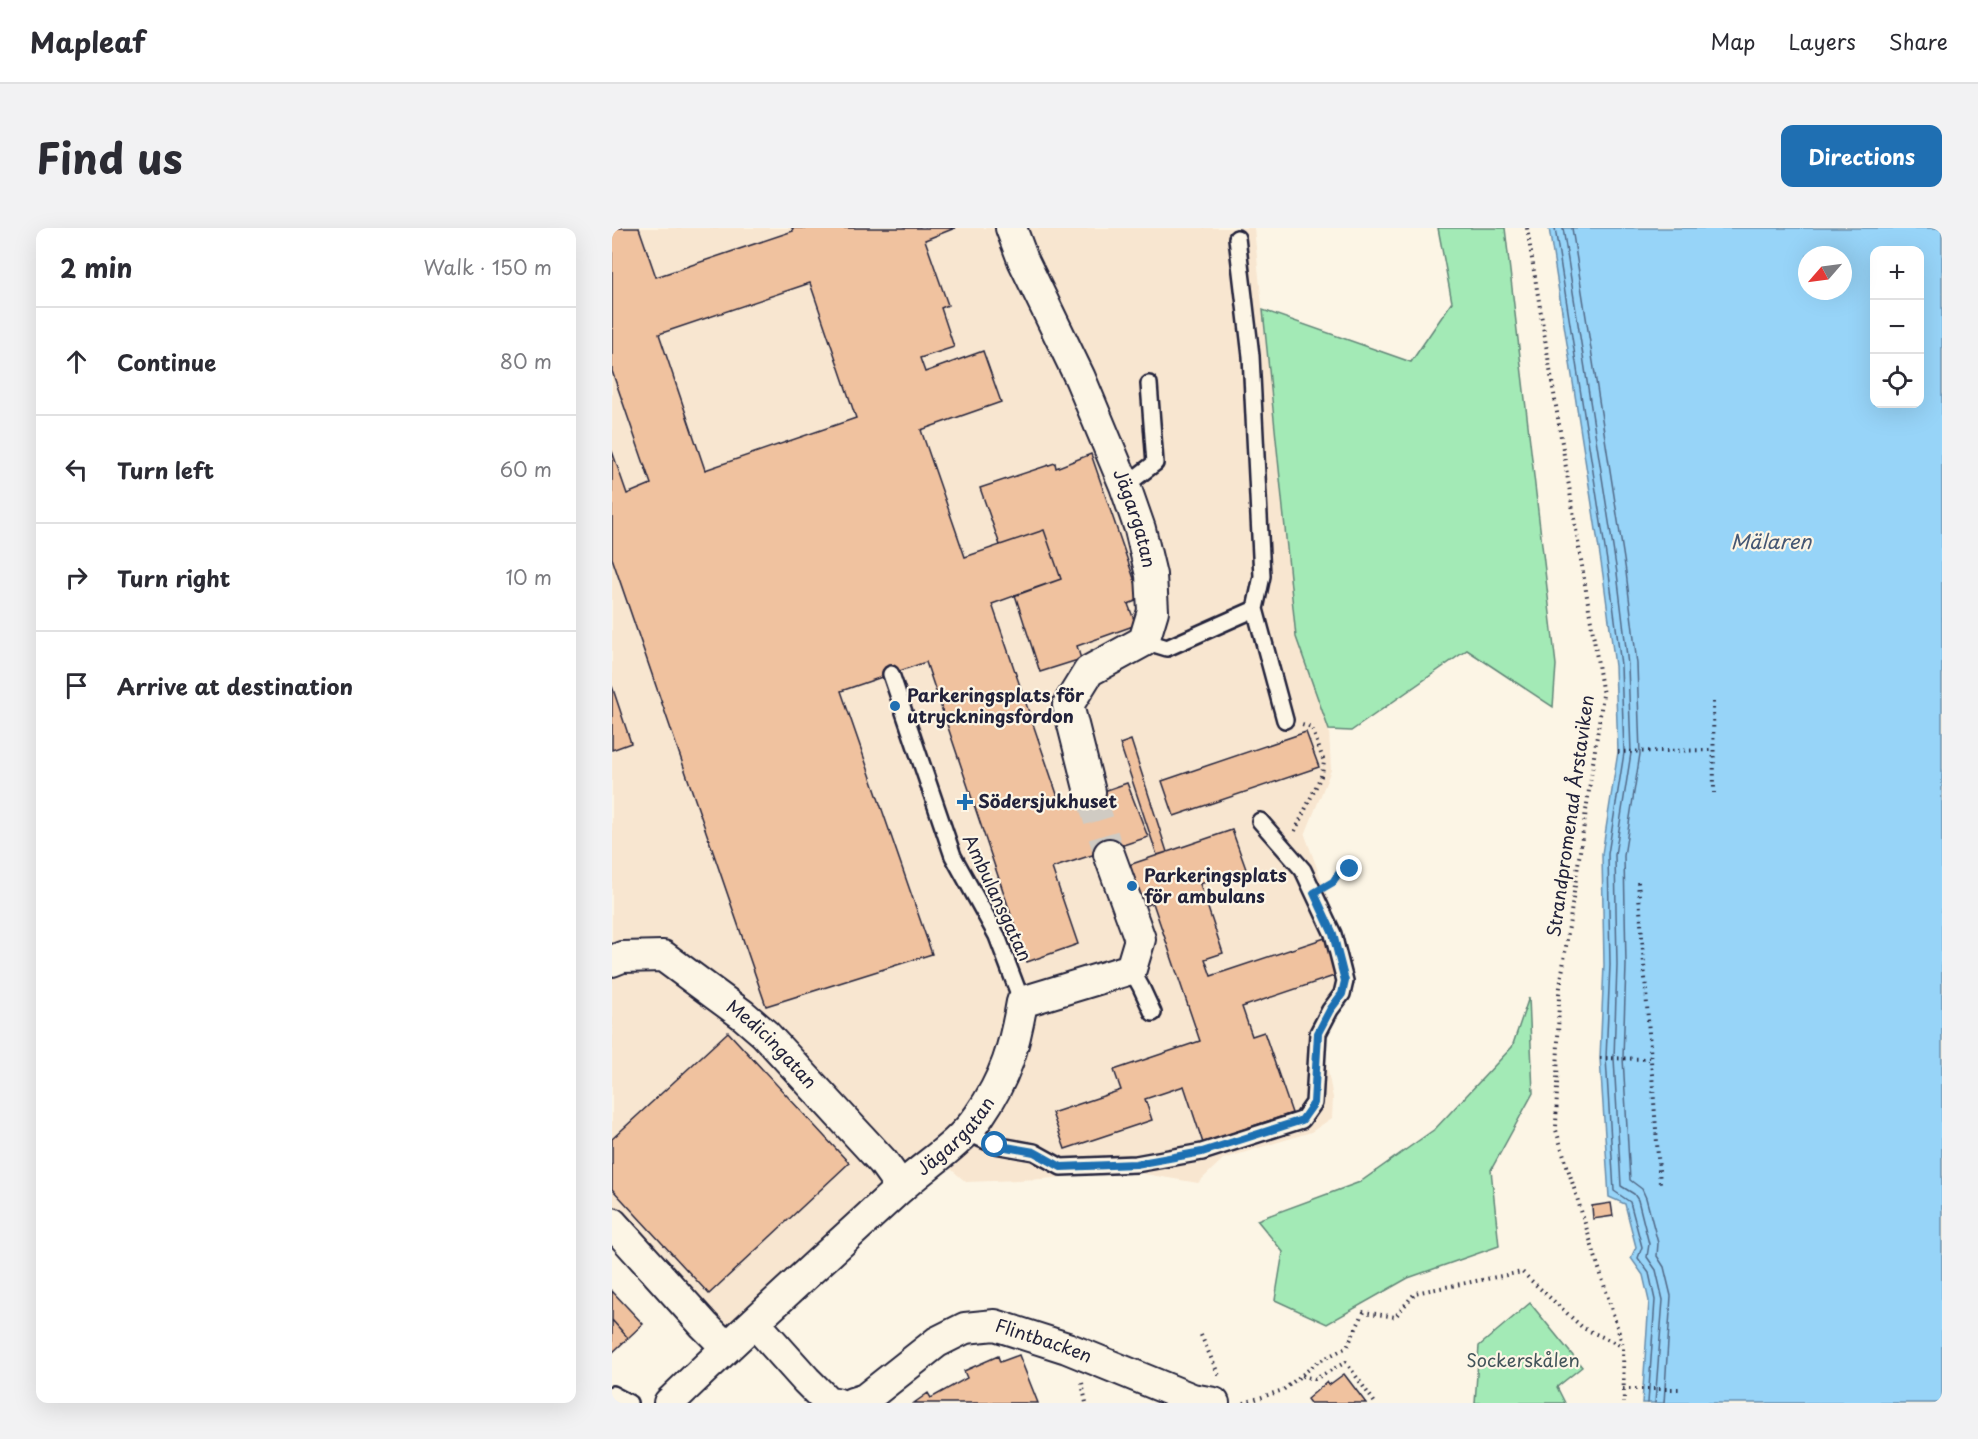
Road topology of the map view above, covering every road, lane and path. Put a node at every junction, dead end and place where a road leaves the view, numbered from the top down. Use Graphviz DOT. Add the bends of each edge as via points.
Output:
graph roads {
  1 [pos="1011,228"];
  2 [pos="1527,228"];
  3 [pos="1237,238"];
  4 [pos="1149,384"];
  5 [pos="1125,486"];
  6 [pos="1255,609"];
  7 [pos="1144,641"];
  8 [pos="891,674"];
  9 [pos="1713,702"];
  10 [pos="1285,720"];
  11 [pos="1712,750"];
  12 [pos="1618,752"];
  13 [pos="1090,792"];
  14 [pos="1714,793"];
  15 [pos="1260,821"];
  16 [pos="1285,850"];
  17 [pos="1109,854"];
  18 [pos="1350,869"];
  19 [pos="1638,882"];
  20 [pos="1314,893"];
  21 [pos="612,961"];
  22 [pos="1131,969"];
  23 [pos="1022,1002"];
  24 [pos="1153,1013"];
  25 [pos="1600,1058"];
  26 [pos="1649,1059"];
  27 [pos="966,1132"];
  28 [pos="1660,1184"];
  29 [pos="901,1187"];
  30 [pos="612,1223"];
  31 [pos="755,1323"];
  32 [pos="1201,1335"];
  33 [pos="1623,1346"];
  34 [pos="726,1347"];
  35 [pos="1301,1376"];
  36 [pos="1623,1389"];
  37 [pos="1680,1389"];
  38 [pos="1218,1393"];
  39 [pos="612,1394"];
  40 [pos="629,1403"];
  41 [pos="669,1403"];
  42 [pos="836,1403"];
  43 [pos="852,1403"];
  44 [pos="1244,1403"];
  45 [pos="1375,1403"];
  46 [pos="1624,1403"];
  1 -- 5 [label="street, Jägargatan"];
  2 -- 33 [label="path, Strandpromenad Årstaviken" via="1603,695 1559,994 1556,1130"];
  3 -- 6 [label="lane" via="1251,356 1262,565"];
  4 -- 5 [label="lane" via="1155,463"];
  5 -- 7 [label="street, Jägargatan" via="1151,575 1153,611"];
  6 -- 7 [label="lane" via="1167,648"];
  6 -- 10 [label="lane"];
  7 -- 13 [label="street" via="1089,671 1068,705"];
  8 -- 23 [label="lane, Ambulansgatan" via="953,856 997,936"];
  9 -- 11 [label="path"];
  10 -- 16 [label="path" via="1312,728 1324,762 1322,774"];
  11 -- 12 [label="path"];
  11 -- 14 [label="path"];
  15 -- 16 [label="lane"];
  16 -- 20 [label="lane" via="1303,870"];
  17 -- 22 [label="street" via="1140,939"];
  18 -- 20 [label="path" via="1345,865 1333,882"];
  19 -- 26 [label="path"];
  20 -- 27 [label="lane" via="1333,934 1345,981 1342,994 1318,1033 1314,1103 1302,1120 1202,1152 1136,1164 1061,1167 1034,1152 995,1145"];
  21 -- 29 [label="street, Medicingatan" via="621,957 663,956 743,1015 883,1162"];
  22 -- 23 [label="street"];
  22 -- 24 [label="lane"];
  23 -- 27 [label="street, Jägargatan" via="1015,1042 1004,1073"];
  25 -- 26 [label="path"];
  26 -- 28 [label="path"];
  27 -- 29 [label="street, Jägargatan"];
  29 -- 31 [label="street, Jägargatan"];
  30 -- 34 [label="street"];
  31 -- 34 [label="street, Jägargatan"];
  31 -- 42 [label="street" via="828,1402"];
  32 -- 38 [label="path"];
  33 -- 35 [label="path" via="1583,1328 1521,1272 1415,1293 1395,1317 1364,1312 1347,1347"];
  33 -- 36 [label="path, Strandpromenad Årstaviken"];
  34 -- 41 [label="street, Jägargatan"];
  35 -- 44 [label="path" via="1283,1390"];
  35 -- 45 [label="path" via="1315,1379 1346,1362"];
  36 -- 37 [label="path"];
  36 -- 46 [label="path, Strandpromenad Årstaviken"];
  38 -- 43 [label="street, Flintbacken" via="1192,1399 1067,1348 995,1325 965,1328 937,1342 865,1399"];
  39 -- 40 [label="lane"];
}
